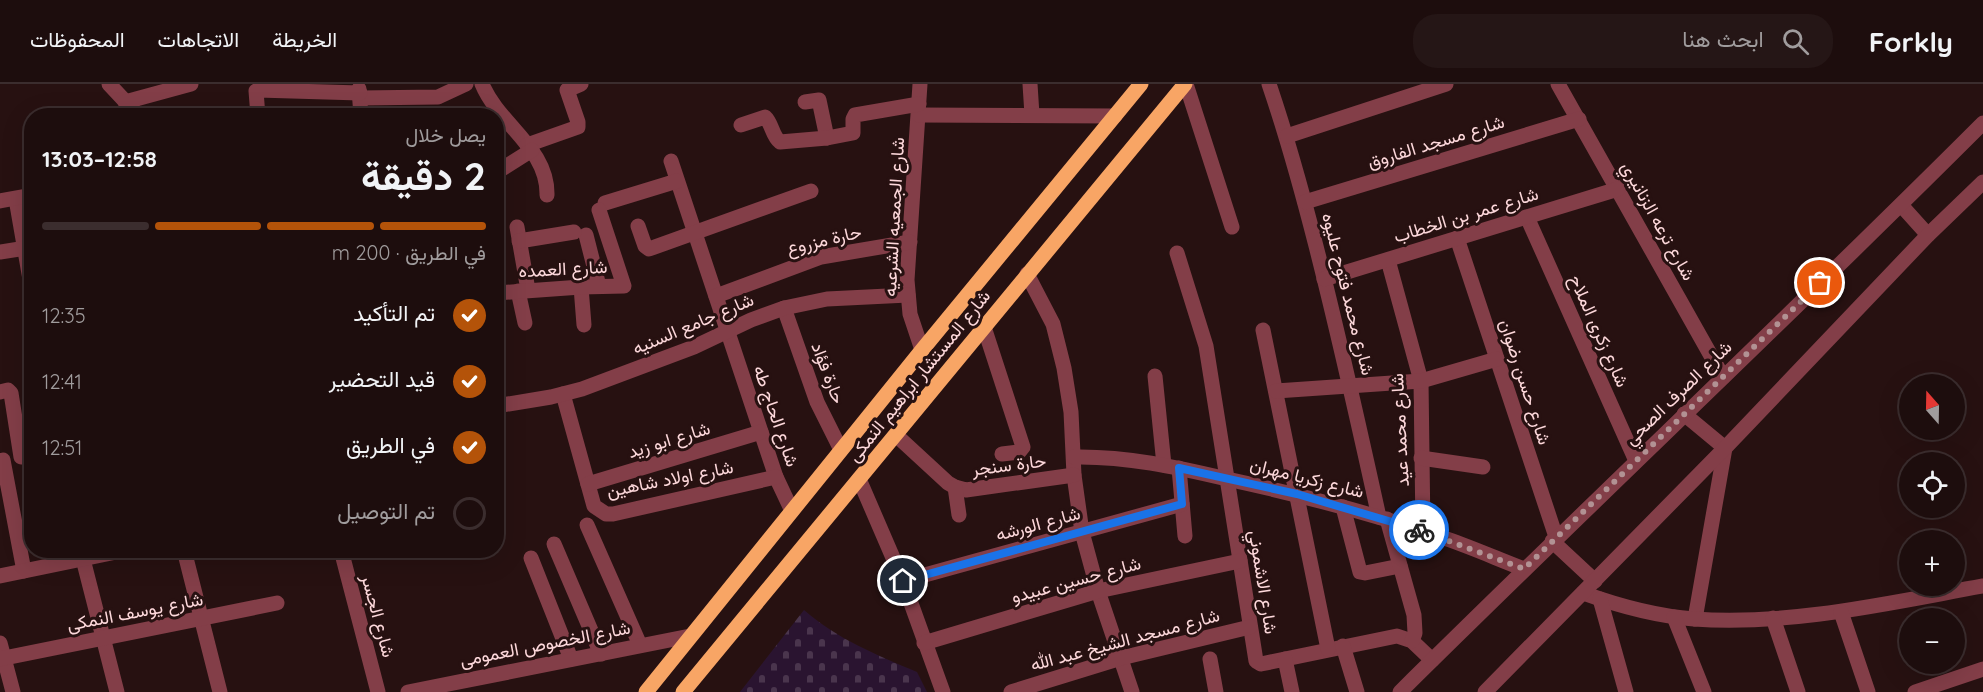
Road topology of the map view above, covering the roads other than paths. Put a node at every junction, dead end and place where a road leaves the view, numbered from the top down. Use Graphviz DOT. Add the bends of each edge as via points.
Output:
graph roads {
  1 [pos="109,84"];
  2 [pos="192,84"];
  3 [pos="466,84"];
  4 [pos="482,84"];
  5 [pos="581,84"];
  6 [pos="920,84"];
  7 [pos="1030,84"];
  8 [pos="1141,84"];
  9 [pos="1185,84"];
  10 [pos="1269,84"];
  11 [pos="1446,84"];
  12 [pos="1558,84"];
  13 [pos="360,92"];
  14 [pos="125,102"];
  15 [pos="805,102"];
  16 [pos="131,108"];
  17 [pos="257,108"];
  18 [pos="361,108"];
  19 [pos="496,108"];
  20 [pos="919,109"];
  21 [pos="1032,115"];
  22 [pos="1115,116"];
  23 [pos="504,119"];
  24 [pos="1579,120"];
  25 [pos="1983,123"];
  26 [pos="741,125"];
  27 [pos="1287,136"];
  28 [pos="827,138"];
  29 [pos="529,147"];
  30 [pos="671,160"];
  31 [pos="504,167"];
  32 [pos="677,181"];
  33 [pos="1983,182"];
  34 [pos="1618,189"];
  35 [pos="811,191"];
  36 [pos="547,195"];
  37 [pos="24,197"];
  38 [pos="16,199"];
  39 [pos="0,201"];
  40 [pos="1305,202"];
  41 [pos="1901,205"];
  42 [pos="1527,217"];
  43 [pos="638,226"];
  44 [pos="1232,227"];
  45 [pos="24,232"];
  46 [pos="694,232"];
  47 [pos="1928,235"];
  48 [pos="1457,238"];
  49 [pos="910,243"];
  50 [pos="24,249"];
  51 [pos="0,252"];
  52 [pos="1177,253"];
  53 [pos="1388,260"];
  54 [pos="1027,274"];
  55 [pos="1324,279"];
  56 [pos="580,286"];
  57 [pos="599,286"];
  58 [pos="523,290"];
  59 [pos="504,292"];
  60 [pos="908,295"];
  61 [pos="716,296"];
  62 [pos="783,308"];
  63 [pos="525,323"];
  64 [pos="584,325"];
  65 [pos="984,327"];
  66 [pos="1263,330"];
  67 [pos="728,332"];
  68 [pos="922,350"];
  69 [pos="1497,359"];
  70 [pos="1155,376"];
  71 [pos="1723,377"];
  72 [pos="1421,381"];
  73 [pos="1351,386"];
  74 [pos="1276,391"];
  75 [pos="0,392"];
  76 [pos="563,394"];
  77 [pos="504,405"];
  78 [pos="1684,414"];
  79 [pos="761,432"];
  80 [pos="897,436"];
  81 [pos="24,448"];
  82 [pos="1725,448"];
  83 [pos="841,450"];
  84 [pos="1002,454"];
  85 [pos="24,456"];
  86 [pos="1074,457"];
  87 [pos="1421,459"];
  88 [pos="1,460"];
  89 [pos="1636,460"];
  90 [pos="1172,466"];
  91 [pos="1483,466"];
  92 [pos="1074,475"];
  93 [pos="776,477"];
  94 [pos="859,479"];
  95 [pos="1228,479"];
  96 [pos="588,484"];
  97 [pos="955,487"];
  98 [pos="1297,494"];
  99 [pos="1182,504"];
  100 [pos="1343,507"];
  101 [pos="792,511"];
  102 [pos="959,515"];
  103 [pos="1383,518"];
  104 [pos="587,525"];
  105 [pos="1423,531"];
  106 [pos="1082,532"];
  107 [pos="1185,536"];
  108 [pos="1554,539"];
  109 [pos="554,544"];
  110 [pos="78,558"];
  111 [pos="90,558"];
  112 [pos="186,558"];
  113 [pos="343,558"];
  114 [pos="531,558"];
  115 [pos="1240,561"];
  116 [pos="1400,566"];
  117 [pos="1524,569"];
  118 [pos="24,571"];
  119 [pos="0,576"];
  120 [pos="903,581"];
  121 [pos="1595,581"];
  122 [pos="1983,586"];
  123 [pos="1098,591"];
  124 [pos="1583,593"];
  125 [pos="1600,599"];
  126 [pos="277,603"];
  127 [pos="1841,612"];
  128 [pos="1674,616"];
  129 [pos="201,618"];
  130 [pos="1773,618"];
  131 [pos="1695,619"];
  132 [pos="1250,627"];
  133 [pos="690,636"];
  134 [pos="103,638"];
  135 [pos="1412,641"];
  136 [pos="0,643"];
  137 [pos="924,643"];
  138 [pos="640,645"];
  139 [pos="1336,648"];
  140 [pos="601,654"];
  141 [pos="2,658"];
  142 [pos="1121,658"];
  143 [pos="1210,659"];
  144 [pos="1285,659"];
  145 [pos="571,660"];
  146 [pos="1432,660"];
  147 [pos="1983,669"];
  148 [pos="470,686"];
  149 [pos="1940,688"];
  150 [pos="13,692"];
  151 [pos="117,692"];
  152 [pos="220,692"];
  153 [pos="378,692"];
  154 [pos="408,692"];
  155 [pos="646,692"];
  156 [pos="683,692"];
  157 [pos="943,692"];
  158 [pos="1011,692"];
  159 [pos="1132,692"];
  160 [pos="1216,692"];
  161 [pos="1292,692"];
  162 [pos="1357,692"];
  163 [pos="1400,692"];
  164 [pos="1485,692"];
  165 [pos="1626,692"];
  166 [pos="1704,692"];
  167 [pos="1798,692"];
  168 [pos="1868,692"];
  169 [pos="1915,692"];
  1 -- 14 [label="street"];
  2 -- 14 [label="street"];
  3 -- 13 [label="street" via="438,97"];
  4 -- 19 [label="street"];
  5 -- 29 [label="street" via="567,90 578,127"];
  6 -- 20 [label="street, شارع الجمعيه الشرعيه"];
  7 -- 21 [label="street"];
  8 -- 22 [label="main road, شارع المستشار ابراهيم النمكى"];
  9 -- 44 [label="street"];
  9 -- 54 [label="main road, شارع المستشار ابراهيم النمكى"];
  10 -- 27 [label="street, شارع محمد فتوح عليوه"];
  11 -- 27 [label="street"];
  12 -- 24 [label="street, شارع ترعه الزنانيري"];
  13 -- 17 [label="street" via="258,90"];
  13 -- 18 [label="street"];
  14 -- 16 [label="street"];
  15 -- 28 [label="street" via="819,100"];
  20 -- 21 [label="street"];
  20 -- 28 [label="street" via="856,114 853,133"];
  20 -- 49 [label="street, شارع الجمعيه الشرعيه"];
  21 -- 22 [label="street"];
  22 -- 68 [label="main road, شارع المستشار ابراهيم النمكى"];
  23 -- 29 [label="street"];
  24 -- 34 [label="street, شارع ترعه الزنانيري"];
  24 -- 40 [label="street, شارع مسجد الفاروق"];
  25 -- 41 [label="street, شارع الصرف الصحي"];
  26 -- 28 [label="street" via="766,118 777,140 782,142"];
  27 -- 40 [label="street, شارع محمد فتوح عليوه"];
  29 -- 31 [label="street"];
  29 -- 36 [label="street" via="544,171"];
  30 -- 32 [label="street, شارع الحاج طه"];
  32 -- 46 [label="street, شارع الحاج طه"];
  32 -- 57 [label="street, شارع العمده" via="602,207 624,286"];
  33 -- 47 [label="street"];
  34 -- 42 [label="street, شارع عمر بن الخطاب"];
  34 -- 71 [label="street, شارع ترعه الزنانيري"];
  35 -- 46 [label="street"];
  37 -- 38 [label="street"];
  38 -- 39 [label="street"];
  38 -- 45 [label="street"];
  40 -- 55 [label="street, شارع محمد فتوح عليوه"];
  41 -- 47 [label="street"];
  41 -- 71 [label="street, شارع الصرف الصحي"];
  42 -- 48 [label="street, شارع عمر بن الخطاب"];
  42 -- 89 [label="street, شارع زكرى الملاح"];
  43 -- 46 [label="street" via="648,248"];
  46 -- 61 [label="street, شارع الحاج طه"];
  47 -- 82 [label="street"];
  48 -- 53 [label="street, شارع عمر بن الخطاب"];
  48 -- 69 [label="street, شارع حسن رضوان"];
  49 -- 60 [label="street, شارع الجمعيه الشرعيه"];
  49 -- 61 [label="street, حارة مزروع" via="821,257"];
  50 -- 51 [label="street"];
  52 -- 95 [label="street, شارع الاشموني" via="1206,346"];
  53 -- 55 [label="street, شارع عمر بن الخطاب"];
  53 -- 72 [label="street, شارع محمد عيد"];
  54 -- 65 [label="main road, شارع المستشار ابراهيم النمكى"];
  54 -- 86 [label="street" via="1053,324 1071,412"];
  55 -- 73 [label="street, شارع محمد فتوح عليوه"];
  56 -- 57 [label="street, شارع العمده"];
  56 -- 58 [label="street, شارع العمده"];
  56 -- 64 [label="street"];
  57 -- 58 [label="street" via="580,234 518,234"];
  58 -- 59 [label="street, شارع العمده"];
  58 -- 63 [label="street"];
  60 -- 62 [label="street, شارع جامع السنيه" via="827,299"];
  60 -- 68 [label="street, شارع الجمعيه الشرعيه"];
  61 -- 67 [label="street, شارع الحاج طه"];
  62 -- 67 [label="street, شارع جامع السنيه"];
  62 -- 83 [label="street, حارة فؤاد" via="814,394"];
  65 -- 80 [label="main road, شارع المستشار ابراهيم النمكى"];
  65 -- 84 [label="street" via="1023,447 1019,452"];
  66 -- 74 [label="street"];
  67 -- 76 [label="street, شارع جامع السنيه"];
  67 -- 79 [label="street, شارع الحاج طه"];
  68 -- 83 [label="main road, شارع المستشار ابراهيم النمكى"];
  69 -- 72 [label="street"];
  69 -- 108 [label="street, شارع حسن رضوان"];
  70 -- 90 [label="street"];
  71 -- 78 [label="street, شارع الصرف الصحي"];
  72 -- 73 [label="street"];
  72 -- 87 [label="street, شارع محمد عيد"];
  73 -- 74 [label="street"];
  73 -- 103 [label="street, شارع محمد فتوح عليوه"];
  74 -- 98 [label="street"];
  75 -- 81 [label="street" via="11,393"];
  76 -- 77 [label="street, شارع جامع السنيه"];
  76 -- 96 [label="street"];
  78 -- 82 [label="street"];
  78 -- 89 [label="street, شارع الصرف الصحي"];
  79 -- 93 [label="street, شارع الحاج طه"];
  79 -- 96 [label="street, شارع ابو زيد"];
  80 -- 94 [label="main road, شارع المستشار ابراهيم النمكى"];
  80 -- 97 [label="street, حارة سنجر"];
  82 -- 121 [label="street"];
  82 -- 131 [label="street"];
  83 -- 101 [label="main road, شارع المستشار ابراهيم النمكى"];
  85 -- 88 [label="street"];
  86 -- 90 [label="street, شارع زكريا مهران" via="1119,458"];
  86 -- 92 [label="street"];
  87 -- 91 [label="street"];
  87 -- 105 [label="street, شارع محمد عيد"];
  88 -- 118 [label="street"];
  89 -- 108 [label="street, شارع الصرف الصحي"];
  90 -- 95 [label="street, شارع زكريا مهران"];
  90 -- 99 [label="street"];
  92 -- 97 [label="street, حارة سنجر" via="978,489"];
  92 -- 106 [label="street"];
  93 -- 96 [label="street, شارع اولاد شاهين" via="613,514 594,506"];
  93 -- 101 [label="street, شارع الحاج طه"];
  94 -- 120 [label="street"];
  94 -- 156 [label="main road, شارع المستشار ابراهيم النمكى"];
  95 -- 98 [label="street, شارع زكريا مهران"];
  95 -- 115 [label="street, شارع الاشموني"];
  97 -- 102 [label="street"];
  98 -- 100 [label="street, شارع زكريا مهران"];
  98 -- 139 [label="street"];
  99 -- 106 [label="street, شارع الورشه"];
  99 -- 107 [label="street"];
  100 -- 103 [label="street, شارع زكريا مهران"];
  100 -- 116 [label="street" via="1360,572"];
  101 -- 133 [label="main road, شارع المستشار ابراهيم النمكى"];
  103 -- 105 [label="street, شارع زكريا مهران"];
  103 -- 116 [label="street, شارع محمد فتوح عليوه"];
  104 -- 138 [label="street"];
  105 -- 117 [label="street, شارع زكريا مهران"];
  106 -- 120 [label="street, شارع الورشه"];
  106 -- 123 [label="street"];
  108 -- 117 [label="street, شارع الصرف الصحي"];
  108 -- 121 [label="street"];
  109 -- 140 [label="street"];
  110 -- 118 [label="street"];
  111 -- 134 [label="street"];
  112 -- 129 [label="street"];
  113 -- 153 [label="street, شارع الجسر"];
  114 -- 145 [label="street"];
  115 -- 123 [label="street, شارع حسين عبيدو"];
  115 -- 132 [label="street, شارع الاشموني"];
  116 -- 135 [label="street, شارع محمد فتوح عليوه" via="1415,623"];
  117 -- 146 [label="street, شارع الصرف الصحي"];
  118 -- 119 [label="street"];
  120 -- 137 [label="street"];
  121 -- 124 [label="street"];
  122 -- 127 [label="street"];
  123 -- 137 [label="street, شارع حسين عبيدو"];
  123 -- 142 [label="street"];
  124 -- 125 [label="street"];
  124 -- 164 [label="street"];
  125 -- 128 [label="street"];
  125 -- 165 [label="street"];
  126 -- 129 [label="street, شارع يوسف النمكى"];
  127 -- 130 [label="street"];
  127 -- 168 [label="street"];
  128 -- 131 [label="street"];
  128 -- 166 [label="street"];
  129 -- 134 [label="street, شارع يوسف النمكى"];
  129 -- 152 [label="street"];
  130 -- 131 [label="street"];
  130 -- 167 [label="street"];
  132 -- 142 [label="street, شارع مسجد الشيخ عبد الله"];
  132 -- 144 [label="street, شارع الاشموني" via="1258,663"];
  133 -- 138 [label="street, شارع الخصوص العمومى"];
  133 -- 155 [label="main road, شارع المستشار ابراهيم النمكى"];
  134 -- 141 [label="street, شارع يوسف النمكى"];
  134 -- 151 [label="street"];
  135 -- 139 [label="street" via="1389,636"];
  135 -- 146 [label="street"];
  136 -- 141 [label="street"];
  137 -- 157 [label="street"];
  138 -- 140 [label="street, شارع الخصوص العمومى"];
  139 -- 144 [label="street"];
  139 -- 162 [label="street"];
  140 -- 145 [label="street, شارع الخصوص العمومى"];
  141 -- 150 [label="street"];
  142 -- 158 [label="street, شارع مسجد الشيخ عبد الله"];
  142 -- 159 [label="street"];
  143 -- 160 [label="street"];
  144 -- 161 [label="street"];
  145 -- 148 [label="street, شارع الخصوص العمومى"];
  146 -- 163 [label="street, شارع الصرف الصحي"];
  147 -- 149 [label="street"];
  148 -- 154 [label="street, شارع الخصوص العمومى"];
  149 -- 169 [label="street"];
}
